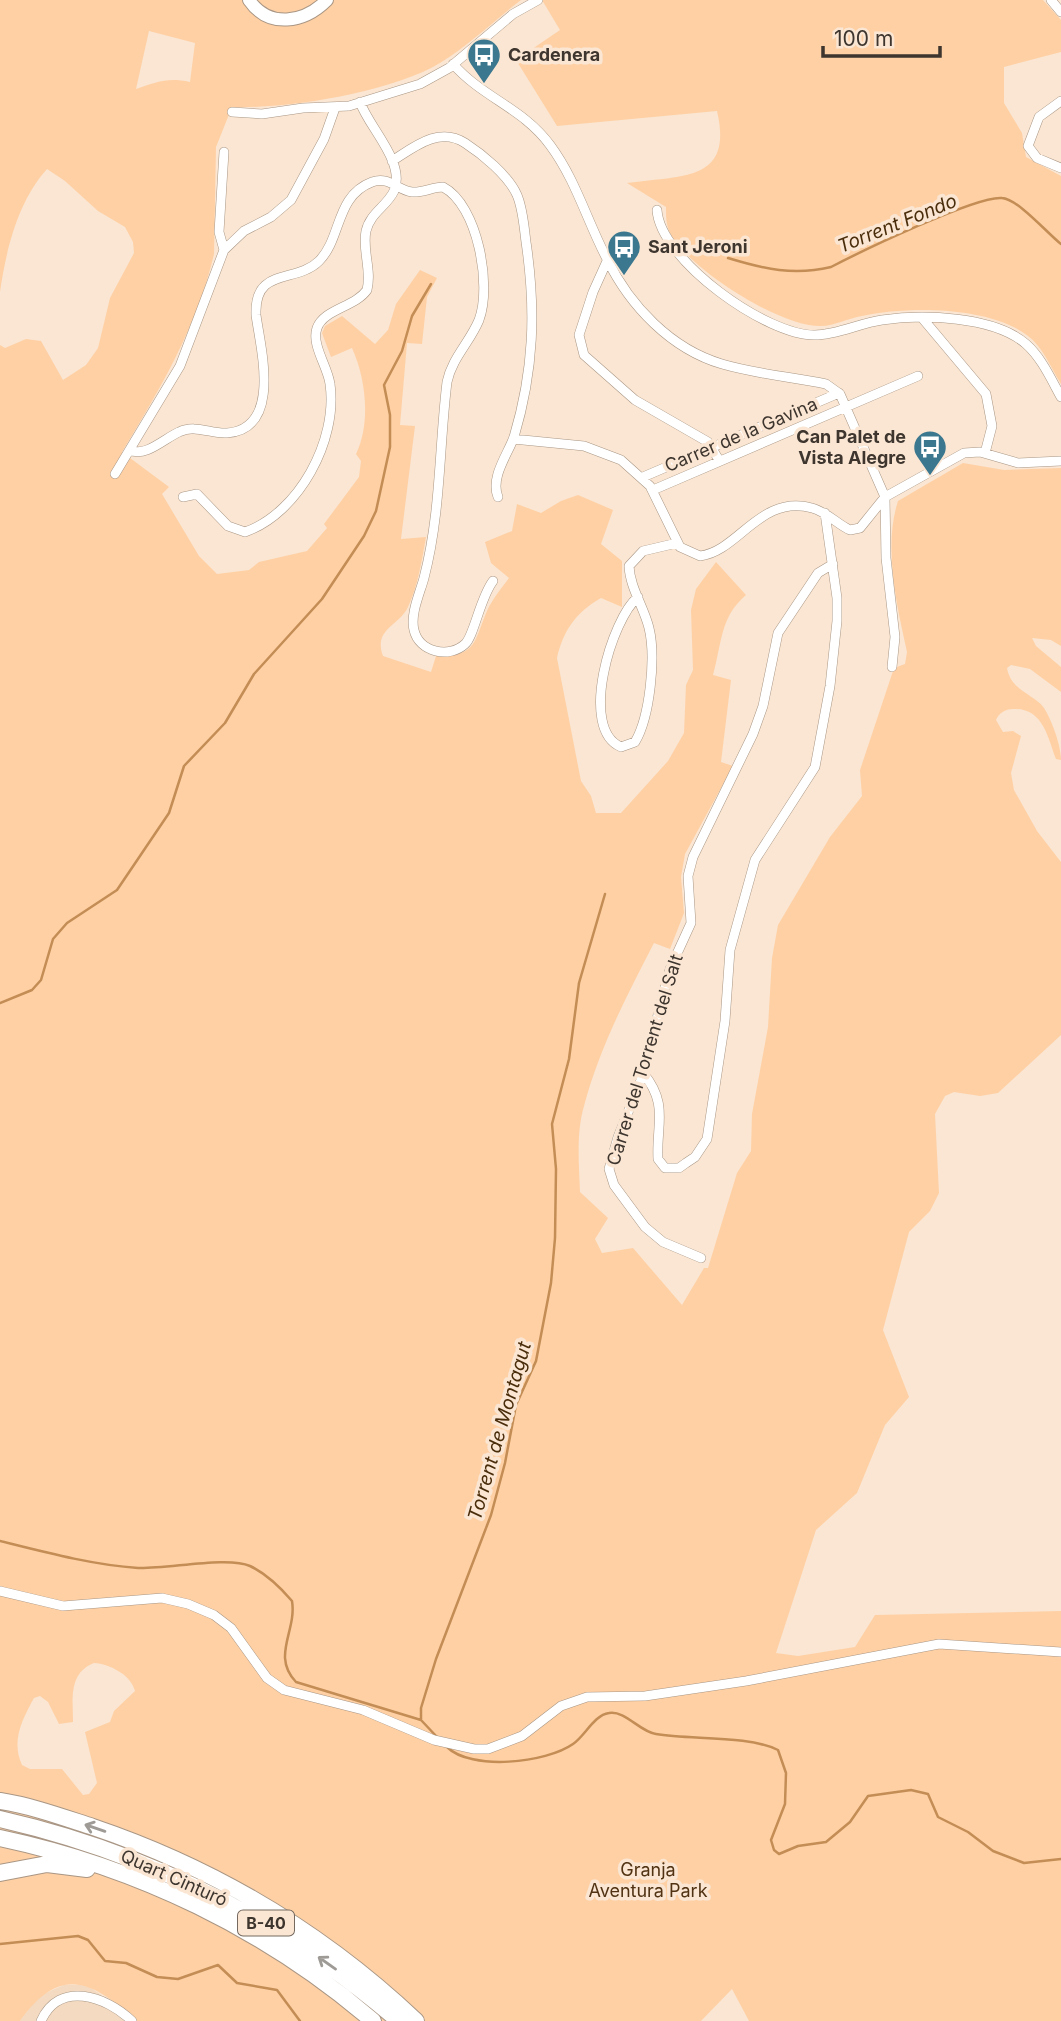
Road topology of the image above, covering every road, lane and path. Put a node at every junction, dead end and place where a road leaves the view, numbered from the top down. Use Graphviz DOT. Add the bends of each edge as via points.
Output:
graph roads {
  1 [pos="249,0"];
  2 [pos="317,0"];
  3 [pos="327,0"];
  4 [pos="538,0"];
  5 [pos="1051,0"];
  6 [pos="1061,12"];
  7 [pos="296,18"];
  8 [pos="453,64"];
  9 [pos="1061,101"];
  10 [pos="360,102"];
  11 [pos="335,108"];
  12 [pos="232,112"];
  13 [pos="224,152"];
  14 [pos="392,161"];
  15 [pos="1061,168"];
  16 [pos="396,183"];
  17 [pos="657,210"];
  18 [pos="224,250"];
  19 [pos="607,261"];
  20 [pos="923,319"];
  21 [pos="918,376"];
  22 [pos="839,393"];
  23 [pos="1061,397"];
  24 [pos="848,407"];
  25 [pos="513,439"];
  26 [pos="713,447"];
  27 [pos="130,450"];
  28 [pos="985,453"];
  29 [pos="719,460"];
  30 [pos="1061,461"];
  31 [pos="115,474"];
  32 [pos="643,477"];
  33 [pos="653,490"];
  34 [pos="498,496"];
  35 [pos="183,497"];
  36 [pos="885,497"];
  37 [pos="825,513"];
  38 [pos="677,543"];
  39 [pos="833,564"];
  40 [pos="493,581"];
  41 [pos="638,597"];
  42 [pos="892,667"];
  43 [pos="643,1073"];
  44 [pos="701,1258"];
  45 [pos="0,1591"];
  46 [pos="1061,1652"];
  47 [pos="0,1801"];
  48 [pos="0,1819"];
  49 [pos="0,1838"];
  50 [pos="0,1873"];
  51 [pos="169,1893"];
  52 [pos="41,2021"];
  53 [pos="132,2021"];
  54 [pos="373,2021"];
  55 [pos="399,2021"];
  56 [pos="416,2021"];
  1 -- 7 [label="main road" via="267,17"];
  2 -- 7 [label="main road"];
  3 -- 7 [label="main road" via="307,16"];
  4 -- 8 [label="street" via="513,14"];
  5 -- 6 [label="street"];
  8 -- 10 [label="street" via="420,84"];
  8 -- 19 [label="street" via="480,89 531,121 544,136 579,192"];
  9 -- 15 [label="street" via="1039,117 1028,141 1032,155"];
  10 -- 11 [label="street"];
  10 -- 14 [label="street"];
  11 -- 12 [label="street"];
  11 -- 18 [label="street" via="324,139 290,200"];
  13 -- 18 [label="street" via="219,232"];
  14 -- 16 [label="street"];
  14 -- 25 [label="street" via="434,138 456,138 497,170 517,196 534,315 530,360"];
  16 -- 27 [label="street" via="373,182 354,194 318,262 273,279 258,296 256,314 266,379 251,421 228,433 186,429 141,452"];
  16 -- 35 [label="street" via="366,230 367,290 317,328 315,340 329,376 331,408 325,437 305,479 273,515 245,531 228,526 197,494"];
  16 -- 40 [label="street" via="408,192 443,187 454,194 472,226 484,288 479,319 452,364 447,382 436,520 412,621 419,642 443,652 464,645"];
  17 -- 20 [label="street" via="662,231 683,263 732,300 789,329 817,335 881,320"];
  18 -- 27 [label="street" via="180,366"];
  19 -- 22 [label="street" via="649,319 689,348 725,365 826,384"];
  19 -- 26 [label="street" via="579,335 584,355 635,400"];
  20 -- 23 [label="street" via="969,321 1017,337 1038,359"];
  20 -- 28 [label="street" via="986,394 992,426"];
  21 -- 24 [label="street, Carrer de la Gavina"];
  22 -- 24 [label="street"];
  22 -- 26 [label="street, Carrer de la Gavina"];
  24 -- 29 [label="street, Carrer de la Gavina"];
  24 -- 36 [label="street"];
  25 -- 32 [label="street" via="602,450"];
  25 -- 34 [label="street" via="495,490"];
  26 -- 29 [label="street"];
  26 -- 32 [label="street, Carrer de la Gavina"];
  27 -- 31 [label="street"];
  28 -- 30 [label="street" via="1018,463"];
  28 -- 36 [label="street" via="956,456"];
  29 -- 33 [label="street, Carrer de la Gavina"];
  32 -- 33 [label="street"];
  33 -- 38 [label="street"];
  36 -- 37 [label="street" via="855,530 846,529"];
  36 -- 42 [label="street" via="895,637"];
  37 -- 38 [label="street" via="811,508 781,509 762,516 706,555 686,552"];
  37 -- 39 [label="street"];
  38 -- 41 [label="street" via="655,547 632,559 629,573"];
  39 -- 43 [label="street, Carrer del Torrent del Salt" via="818,573 778,633 753,734 693,857 688,876 691,923 670,969"];
  39 -- 43 [label="street" via="835,651 815,767 755,860 730,950 711,1126 702,1148 678,1168 665,1168 659,1159 659,1102"];
  41 -- 41 [label="street" via="651,641 650,679 638,736 621,747 611,740 603,721 601,687 607,658"];
  43 -- 44 [label="street, Carrer del Torrent del Salt" via="610,1161 610,1178 654,1235"];
  45 -- 46 [label="street" via="63,1606 162,1598 188,1604 231,1628 267,1678 284,1690 363,1710 434,1740 474,1749 488,1749 522,1735 561,1706 587,1697 645,1696 746,1681 939,1644"];
  56 -- 47 [label="highway, one-way" via="346,1960 259,1900 132,1841"];
  55 -- 48 [label="highway, Quart Cinturó / B-40, one-way" via="331,1966 231,1904 116,1852"];
  49 -- 51 [label="highway, Quart Cinturó / B-40" via="96,1862"];
  50 -- 51 [label="highway" via="32,1865 64,1865"];
  51 -- 54 [label="highway, Quart Cinturó / B-40" via="272,1948"];
  52 -- 53 [label="street" via="58,1998 78,1994 98,2000"];
}
